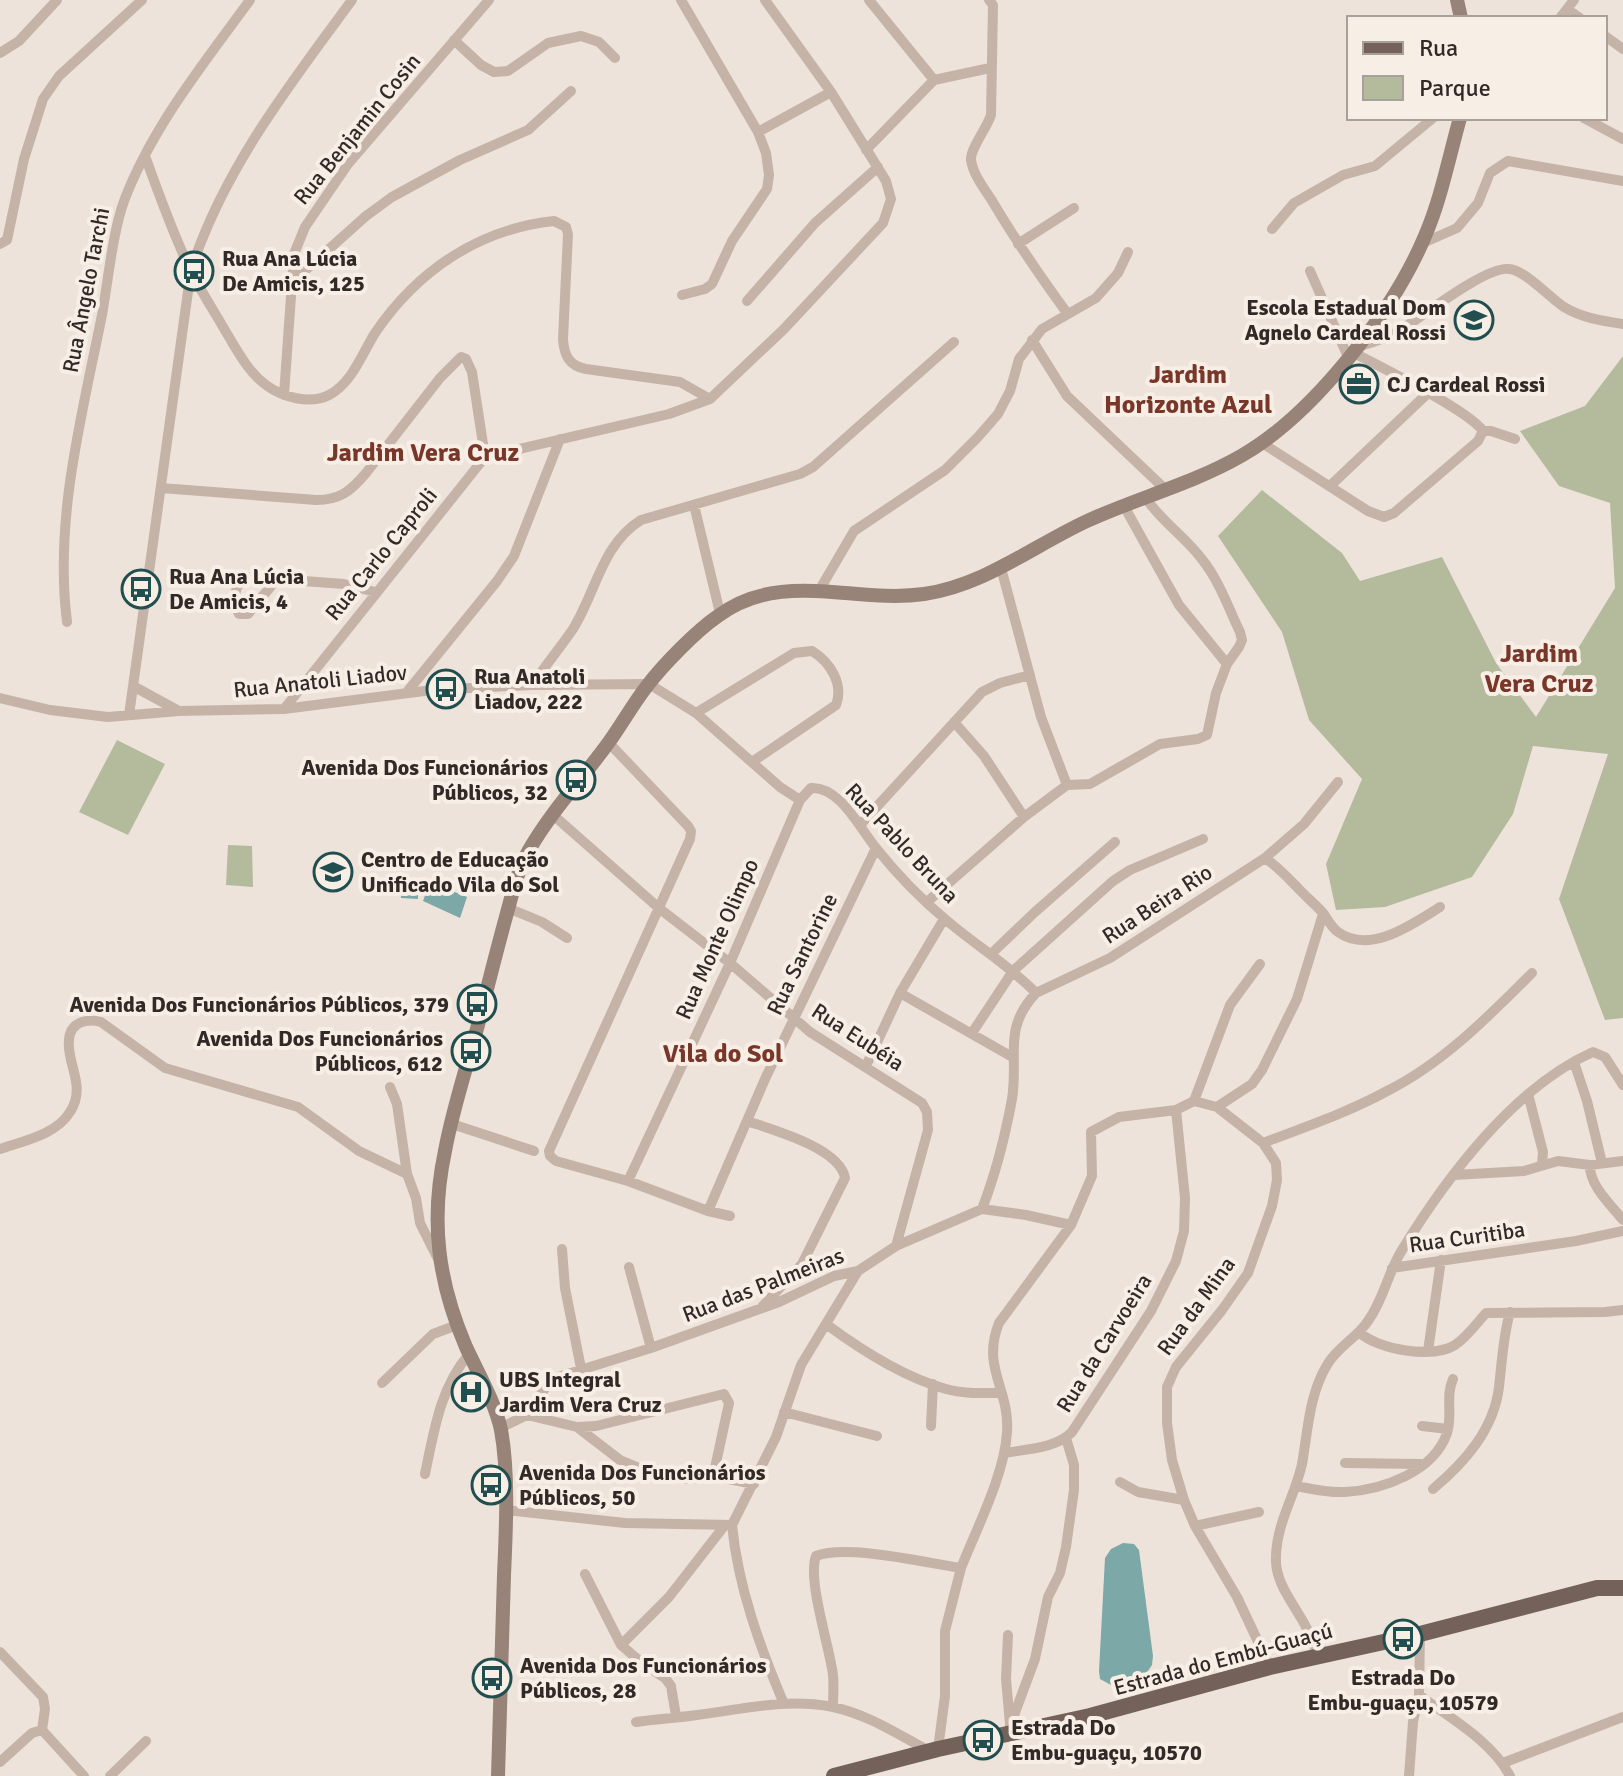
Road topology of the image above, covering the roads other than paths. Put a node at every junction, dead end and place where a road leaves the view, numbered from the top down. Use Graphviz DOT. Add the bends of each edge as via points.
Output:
graph roads {
  1 [pos="57,0"];
  2 [pos="142,0"];
  3 [pos="250,0"];
  4 [pos="352,0"];
  5 [pos="489,0"];
  6 [pos="681,0"];
  7 [pos="765,0"];
  8 [pos="869,0"];
  9 [pos="994,2"];
  10 [pos="454,40"];
  11 [pos="0,53"];
  12 [pos="615,58"];
  13 [pos="990,68"];
  14 [pos="934,80"];
  15 [pos="571,91"];
  16 [pos="831,92"];
  17 [pos="1431,120"];
  18 [pos="1459,120"];
  19 [pos="1588,120"];
  20 [pos="758,132"];
  21 [pos="1623,139"];
  22 [pos="866,150"];
  23 [pos="145,156"];
  24 [pos="878,167"];
  25 [pos="1623,181"];
  26 [pos="1074,208"];
  27 [pos="1272,229"];
  28 [pos="1423,243"];
  29 [pos="0,244"];
  30 [pos="1018,244"];
  31 [pos="1128,252"];
  32 [pos="191,270"];
  33 [pos="1310,271"];
  34 [pos="291,283"];
  35 [pos="682,295"];
  36 [pos="747,301"];
  37 [pos="1067,313"];
  38 [pos="1623,324"];
  39 [pos="1032,340"];
  40 [pos="954,342"];
  41 [pos="1352,352"];
  42 [pos="1428,393"];
  43 [pos="284,395"];
  44 [pos="710,399"];
  45 [pos="1483,431"];
  46 [pos="560,439"];
  47 [pos="1515,439"];
  48 [pos="1262,443"];
  49 [pos="485,457"];
  50 [pos="1330,486"];
  51 [pos="161,488"];
  52 [pos="1166,490"];
  53 [pos="1145,497"];
  54 [pos="694,505"];
  55 [pos="1124,506"];
  56 [pos="1001,568"];
  57 [pos="276,580"];
  58 [pos="820,589"];
  59 [pos="375,592"];
  60 [pos="720,613"];
  61 [pos="67,622"];
  62 [pos="1227,664"];
  63 [pos="1030,675"];
  64 [pos="649,684"];
  65 [pos="532,685"];
  66 [pos="133,686"];
  67 [pos="407,692"];
  68 [pos="0,698"];
  69 [pos="284,709"];
  70 [pos="179,711"];
  71 [pos="696,713"];
  72 [pos="129,715"];
  73 [pos="954,722"];
  74 [pos="609,743"];
  75 [pos="752,762"];
  76 [pos="1338,782"];
  77 [pos="1067,785"];
  78 [pos="800,800"];
  79 [pos="552,814"];
  80 [pos="1024,817"];
  81 [pos="860,825"];
  82 [pos="1203,839"];
  83 [pos="1115,842"];
  84 [pos="876,848"];
  85 [pos="1265,858"];
  86 [pos="927,902"];
  87 [pos="1440,907"];
  88 [pos="508,908"];
  89 [pos="660,909"];
  90 [pos="1323,914"];
  91 [pos="944,919"];
  92 [pos="567,938"];
  93 [pos="991,954"];
  94 [pos="730,963"];
  95 [pos="1260,964"];
  96 [pos="1013,971"];
  97 [pos="1532,973"];
  98 [pos="900,993"];
  99 [pos="1036,993"];
  100 [pos="793,1019"];
  101 [pos="972,1033"];
  102 [pos="1014,1058"];
  103 [pos="1574,1062"];
  104 [pos="866,1066"];
  105 [pos="1623,1085"];
  106 [pos="390,1087"];
  107 [pos="1528,1094"];
  108 [pos="1194,1101"];
  109 [pos="1217,1107"];
  110 [pos="1176,1110"];
  111 [pos="747,1121"];
  112 [pos="452,1124"];
  113 [pos="1263,1143"];
  114 [pos="0,1149"];
  115 [pos="534,1151"];
  116 [pos="1623,1161"];
  117 [pos="1602,1163"];
  118 [pos="1542,1164"];
  119 [pos="1590,1165"];
  120 [pos="407,1174"];
  121 [pos="1454,1175"];
  122 [pos="628,1181"];
  123 [pos="982,1209"];
  124 [pos="708,1211"];
  125 [pos="730,1216"];
  126 [pos="1623,1220"];
  127 [pos="1071,1225"];
  128 [pos="1623,1231"];
  129 [pos="896,1246"];
  130 [pos="562,1249"];
  131 [pos="1441,1260"];
  132 [pos="439,1261"];
  133 [pos="629,1267"];
  134 [pos="1392,1268"];
  135 [pos="858,1271"];
  136 [pos="761,1309"];
  137 [pos="1623,1310"];
  138 [pos="1510,1312"];
  139 [pos="826,1324"];
  140 [pos="457,1325"];
  141 [pos="1359,1332"];
  142 [pos="651,1348"];
  143 [pos="1428,1351"];
  144 [pos="469,1354"];
  145 [pos="581,1368"];
  146 [pos="1453,1379"];
  147 [pos="382,1383"];
  148 [pos="933,1384"];
  149 [pos="1001,1393"];
  150 [pos="784,1412"];
  151 [pos="527,1415"];
  152 [pos="931,1426"];
  153 [pos="1422,1426"];
  154 [pos="577,1427"];
  155 [pos="500,1428"];
  156 [pos="1448,1429"];
  157 [pos="877,1436"];
  158 [pos="1066,1438"];
  159 [pos="1005,1453"];
  160 [pos="1345,1463"];
  161 [pos="1423,1464"];
  162 [pos="425,1474"];
  163 [pos="713,1477"];
  164 [pos="1120,1482"];
  165 [pos="754,1484"];
  166 [pos="1296,1486"];
  167 [pos="1433,1489"];
  168 [pos="1184,1500"];
  169 [pos="506,1510"];
  170 [pos="1259,1512"];
  171 [pos="728,1525"];
  172 [pos="1195,1526"];
  173 [pos="961,1568"];
  174 [pos="585,1574"];
  175 [pos="1623,1588"];
  176 [pos="1420,1634"];
  177 [pos="1008,1635"];
  178 [pos="621,1645"];
  179 [pos="0,1652"];
  180 [pos="1318,1655"];
  181 [pos="1270,1667"];
  182 [pos="1419,1695"];
  183 [pos="784,1704"];
  184 [pos="833,1707"];
  185 [pos="676,1716"];
  186 [pos="1623,1717"];
  187 [pos="636,1722"];
  188 [pos="42,1730"];
  189 [pos="1011,1730"];
  190 [pos="146,1741"];
  191 [pos="933,1750"];
  192 [pos="0,1762"];
  193 [pos="1503,1763"];
  194 [pos="84,1776"];
  195 [pos="110,1776"];
  196 [pos="498,1776"];
  197 [pos="834,1776"];
  198 [pos="1409,1776"];
  199 [pos="1510,1776"];
  1 -- 11 [label="street" via="19,41"];
  2 -- 29 [label="street" via="59,76 43,99 7,240"];
  3 -- 23 [label="street, Rua Ângelo Tarchi" via="177,101"];
  4 -- 32 [label="street" via="240,161"];
  5 -- 10 [label="street, Rua Benjamin Cosin"];
  6 -- 20 [label="street"];
  7 -- 16 [label="street"];
  8 -- 14 [label="street"];
  9 -- 13 [label="street"];
  10 -- 12 [label="street" via="494,72 508,71 548,43 581,36 599,42"];
  10 -- 34 [label="street, Rua Benjamin Cosin" via="318,205 298,241"];
  13 -- 14 [label="street"];
  13 -- 30 [label="street" via="991,115 971,161"];
  14 -- 22 [label="street"];
  15 -- 34 [label="street" via="528,130 392,197"];
  16 -- 20 [label="street"];
  16 -- 22 [label="street"];
  17 -- 27 [label="street" via="1375,166 1343,175 1294,203"];
  18 -- 28 [label="street"];
  19 -- 21 [label="street"];
  20 -- 35 [label="street" via="768,164 767,189 732,241 712,284"];
  22 -- 24 [label="street"];
  23 -- 32 [label="street"];
  23 -- 61 [label="street, Rua Ângelo Tarchi" via="123,203 74,457 64,536"];
  24 -- 36 [label="street" via="815,223"];
  24 -- 44 [label="street" via="891,199 883,223"];
  25 -- 28 [label="street" via="1508,161 1490,173 1478,203 1457,228"];
  26 -- 30 [label="street"];
  28 -- 41 [label="street"];
  30 -- 37 [label="street"];
  31 -- 37 [label="street" via="1108,286"];
  32 -- 43 [label="street" via="251,371"];
  32 -- 51 [label="street"];
  33 -- 41 [label="street"];
  34 -- 43 [label="street, Rua Benjamin Cosin"];
  37 -- 39 [label="street"];
  38 -- 41 [label="street" via="1567,309 1509,269 1484,275 1397,332"];
  39 -- 52 [label="street" via="1067,396"];
  39 -- 58 [label="street" via="998,414 945,470 854,531"];
  40 -- 54 [label="street" via="813,467"];
  41 -- 42 [label="street"];
  41 -- 48 [label="street"];
  42 -- 45 [label="street"];
  42 -- 50 [label="street"];
  43 -- 44 [label="street" via="316,399 340,387 392,310 462,248 492,234 554,221 568,234 563,339 570,362 586,369 680,382"];
  44 -- 46 [label="street"];
  45 -- 47 [label="street"];
  45 -- 50 [label="street" via="1478,441 1384,517"];
  46 -- 49 [label="street"];
  46 -- 67 [label="street" via="514,556"];
  48 -- 50 [label="street"];
  48 -- 52 [label="street"];
  49 -- 51 [label="street" via="472,372 461,357 355,487 340,497 316,500"];
  49 -- 59 [label="street, Rua Carlo Caproli"];
  51 -- 66 [label="street"];
  52 -- 53 [label="street"];
  53 -- 55 [label="street"];
  53 -- 62 [label="street" via="1219,586 1242,640"];
  54 -- 60 [label="street"];
  54 -- 65 [label="street" via="641,520 619,535 572,629"];
  55 -- 56 [label="street"];
  55 -- 62 [label="street" via="1179,605"];
  56 -- 58 [label="street" via="923,594 887,597"];
  56 -- 63 [label="street"];
  57 -- 57 [label="street" via="241,581 235,598 239,614 248,614"];
  57 -- 59 [label="street" via="344,584"];
  58 -- 60 [label="street" via="762,595"];
  59 -- 69 [label="street, Rua Carlo Caproli"];
  60 -- 64 [label="street"];
  62 -- 77 [label="street" via="1207,735 1160,744 1090,784"];
  63 -- 73 [label="street" via="989,687"];
  63 -- 77 [label="street"];
  64 -- 65 [label="street, Rua Anatoli Liadov"];
  64 -- 71 [label="street"];
  64 -- 74 [label="street"];
  65 -- 67 [label="street, Rua Anatoli Liadov"];
  66 -- 70 [label="street, Rua Anatoli Liadov"];
  66 -- 72 [label="street"];
  67 -- 69 [label="street, Rua Anatoli Liadov"];
  68 -- 72 [label="street" via="50,710"];
  69 -- 70 [label="street, Rua Anatoli Liadov"];
  70 -- 72 [label="street"];
  71 -- 75 [label="street"];
  71 -- 75 [label="street" via="794,653 821,656 838,683 836,705"];
  73 -- 80 [label="street"];
  73 -- 81 [label="street"];
  74 -- 79 [label="street"];
  74 -- 89 [label="street" via="688,826 690,839"];
  75 -- 78 [label="street"];
  76 -- 85 [label="street, Rua Beira Rio" via="1304,824"];
  77 -- 80 [label="street"];
  78 -- 81 [label="street, Rua Pablo Bruna" via="818,787"];
  78 -- 94 [label="street, Rua Monte Olimpo"];
  79 -- 88 [label="street" via="522,863"];
  79 -- 89 [label="street, Rua Eubéia"];
  80 -- 86 [label="street"];
  81 -- 84 [label="street, Rua Pablo Bruna"];
  82 -- 96 [label="street" via="1113,881"];
  83 -- 93 [label="street"];
  84 -- 86 [label="street, Rua Pablo Bruna"];
  84 -- 100 [label="street, Rua Santorine"];
  85 -- 90 [label="street"];
  85 -- 99 [label="street, Rua Beira Rio" via="1110,958"];
  86 -- 91 [label="street, Rua Pablo Bruna"];
  87 -- 90 [label="street" via="1411,926 1371,940 1338,933"];
  88 -- 92 [label="street"];
  88 -- 112 [label="street"];
  89 -- 94 [label="street, Rua Eubéia"];
  89 -- 122 [label="street" via="549,1151 556,1161"];
  90 -- 109 [label="street" via="1297,999 1262,1070 1252,1084"];
  91 -- 93 [label="street, Rua Pablo Bruna"];
  91 -- 98 [label="street"];
  93 -- 96 [label="street, Rua Pablo Bruna"];
  94 -- 100 [label="street, Rua Eubéia"];
  94 -- 122 [label="street, Rua Monte Olimpo"];
  95 -- 108 [label="street" via="1230,1005"];
  96 -- 99 [label="street, Rua Pablo Bruna"];
  96 -- 101 [label="street"];
  97 -- 113 [label="street" via="1484,1021 1407,1079"];
  98 -- 101 [label="street"];
  98 -- 104 [label="street"];
  99 -- 102 [label="street" via="1016,1024"];
  100 -- 104 [label="street, Rua Eubéia"];
  100 -- 111 [label="street, Rua Santorine"];
  101 -- 102 [label="street"];
  102 -- 123 [label="street" via="1003,1145"];
  103 -- 105 [label="street" via="1601,1053"];
  103 -- 107 [label="street, Rua Curitiba"];
  103 -- 117 [label="street"];
  104 -- 129 [label="street, Rua Eubéia" via="913,1096 927,1112 928,1130"];
  106 -- 120 [label="street"];
  107 -- 118 [label="street"];
  107 -- 121 [label="street, Rua Curitiba"];
  108 -- 109 [label="street"];
  108 -- 110 [label="street"];
  109 -- 113 [label="street"];
  110 -- 127 [label="street" via="1119,1117 1091,1132 1092,1176"];
  110 -- 158 [label="street, Rua da Carvoeira" via="1185,1198 1176,1261 1151,1311"];
  111 -- 124 [label="street, Rua Santorine"];
  111 -- 136 [label="street" via="819,1150 844,1170 845,1178 802,1264"];
  112 -- 115 [label="street"];
  112 -- 132 [label="street" via="441,1177"];
  113 -- 168 [label="street, Rua da Mina" via="1276,1163 1277,1180 1262,1239 1248,1273 1176,1367 1167,1387 1172,1460"];
  114 -- 120 [label="street" via="40,1136 70,1113 76,1075 68,1041 77,1025 93,1020 165,1068 298,1107 359,1151"];
  116 -- 117 [label="street"];
  117 -- 119 [label="street"];
  118 -- 119 [label="street"];
  118 -- 121 [label="street" via="1524,1171"];
  119 -- 126 [label="street" via="1590,1176"];
  120 -- 132 [label="street" via="420,1223"];
  121 -- 134 [label="street, Rua Curitiba"];
  122 -- 124 [label="street"];
  123 -- 127 [label="street"];
  123 -- 129 [label="street, Rua das Palmeiras"];
  124 -- 125 [label="street"];
  127 -- 149 [label="street" via="999,1323 991,1356"];
  128 -- 131 [label="street, Rua Curitiba"];
  129 -- 135 [label="street, Rua das Palmeiras"];
  130 -- 145 [label="street"];
  131 -- 134 [label="street, Rua Curitiba"];
  131 -- 143 [label="street"];
  132 -- 140 [label="street"];
  133 -- 142 [label="street"];
  134 -- 141 [label="street" via="1379,1303"];
  135 -- 136 [label="street, Rua das Palmeiras" via="834,1276"];
  135 -- 139 [label="street"];
  136 -- 142 [label="street, Rua das Palmeiras"];
  137 -- 138 [label="street"];
  138 -- 143 [label="street" via="1486,1313 1455,1345"];
  138 -- 167 [label="street" via="1492,1417 1455,1471"];
  139 -- 148 [label="street" via="854,1345"];
  139 -- 150 [label="street" via="801,1365"];
  140 -- 144 [label="street"];
  140 -- 147 [label="street" via="433,1334"];
  141 -- 143 [label="street" via="1381,1345"];
  141 -- 166 [label="street" via="1327,1365 1306,1422"];
  142 -- 145 [label="street, Rua das Palmeiras"];
  144 -- 155 [label="street"];
  144 -- 162 [label="street" via="441,1400"];
  145 -- 151 [label="street, Rua das Palmeiras" via="550,1381"];
  146 -- 156 [label="street"];
  148 -- 149 [label="street" via="969,1393"];
  148 -- 152 [label="street"];
  149 -- 159 [label="street" via="1007,1412"];
  150 -- 157 [label="street"];
  150 -- 165 [label="street"];
  151 -- 154 [label="street"];
  151 -- 155 [label="street"];
  153 -- 156 [label="street"];
  154 -- 163 [label="street" via="620,1460 654,1474"];
  154 -- 163 [label="street" via="724,1394 729,1403"];
  155 -- 169 [label="street"];
  156 -- 161 [label="street" via="1439,1450"];
  158 -- 159 [label="street, Rua da Carvoeira"];
  158 -- 189 [label="street" via="1074,1490 1066,1547"];
  159 -- 173 [label="street"];
  160 -- 161 [label="street"];
  161 -- 166 [label="street" via="1405,1477 1362,1490 1328,1492"];
  163 -- 165 [label="street"];
  164 -- 168 [label="street" via="1138,1492"];
  165 -- 171 [label="street"];
  166 -- 180 [label="street" via="1283,1512 1277,1571"];
  168 -- 172 [label="street, Rua da Mina"];
  169 -- 171 [label="street" via="625,1523"];
  169 -- 196 [label="street"];
  170 -- 172 [label="street"];
  171 -- 178 [label="street"];
  171 -- 183 [label="street" via="753,1622"];
  172 -- 181 [label="street, Rua da Mina"];
  173 -- 184 [label="street" via="867,1554 816,1556 823,1632 834,1677"];
  173 -- 191 [label="street" via="945,1631 945,1696"];
  174 -- 178 [label="street"];
  175 -- 176 [label="main road, Estrada do Embú-Guaçú" via="1597,1588"];
  176 -- 180 [label="main road, Estrada do Embú-Guaçú"];
  176 -- 182 [label="street"];
  177 -- 189 [label="street"];
  178 -- 185 [label="street" via="665,1678"];
  179 -- 188 [label="street" via="43,1697"];
  180 -- 181 [label="main road, Estrada do Embú-Guaçú"];
  181 -- 189 [label="main road, Estrada do Embú-Guaçú" via="1090,1716"];
  182 -- 193 [label="street"];
  182 -- 198 [label="street"];
  183 -- 184 [label="street"];
  183 -- 185 [label="street"];
  184 -- 191 [label="street"];
  185 -- 187 [label="street"];
  186 -- 193 [label="street"];
  188 -- 192 [label="street"];
  188 -- 194 [label="street"];
  189 -- 191 [label="main road, Estrada do Embú-Guaçú"];
  190 -- 195 [label="street"];
  191 -- 197 [label="main road, Estrada do Embú-Guaçú"];
  193 -- 199 [label="street"];
}
